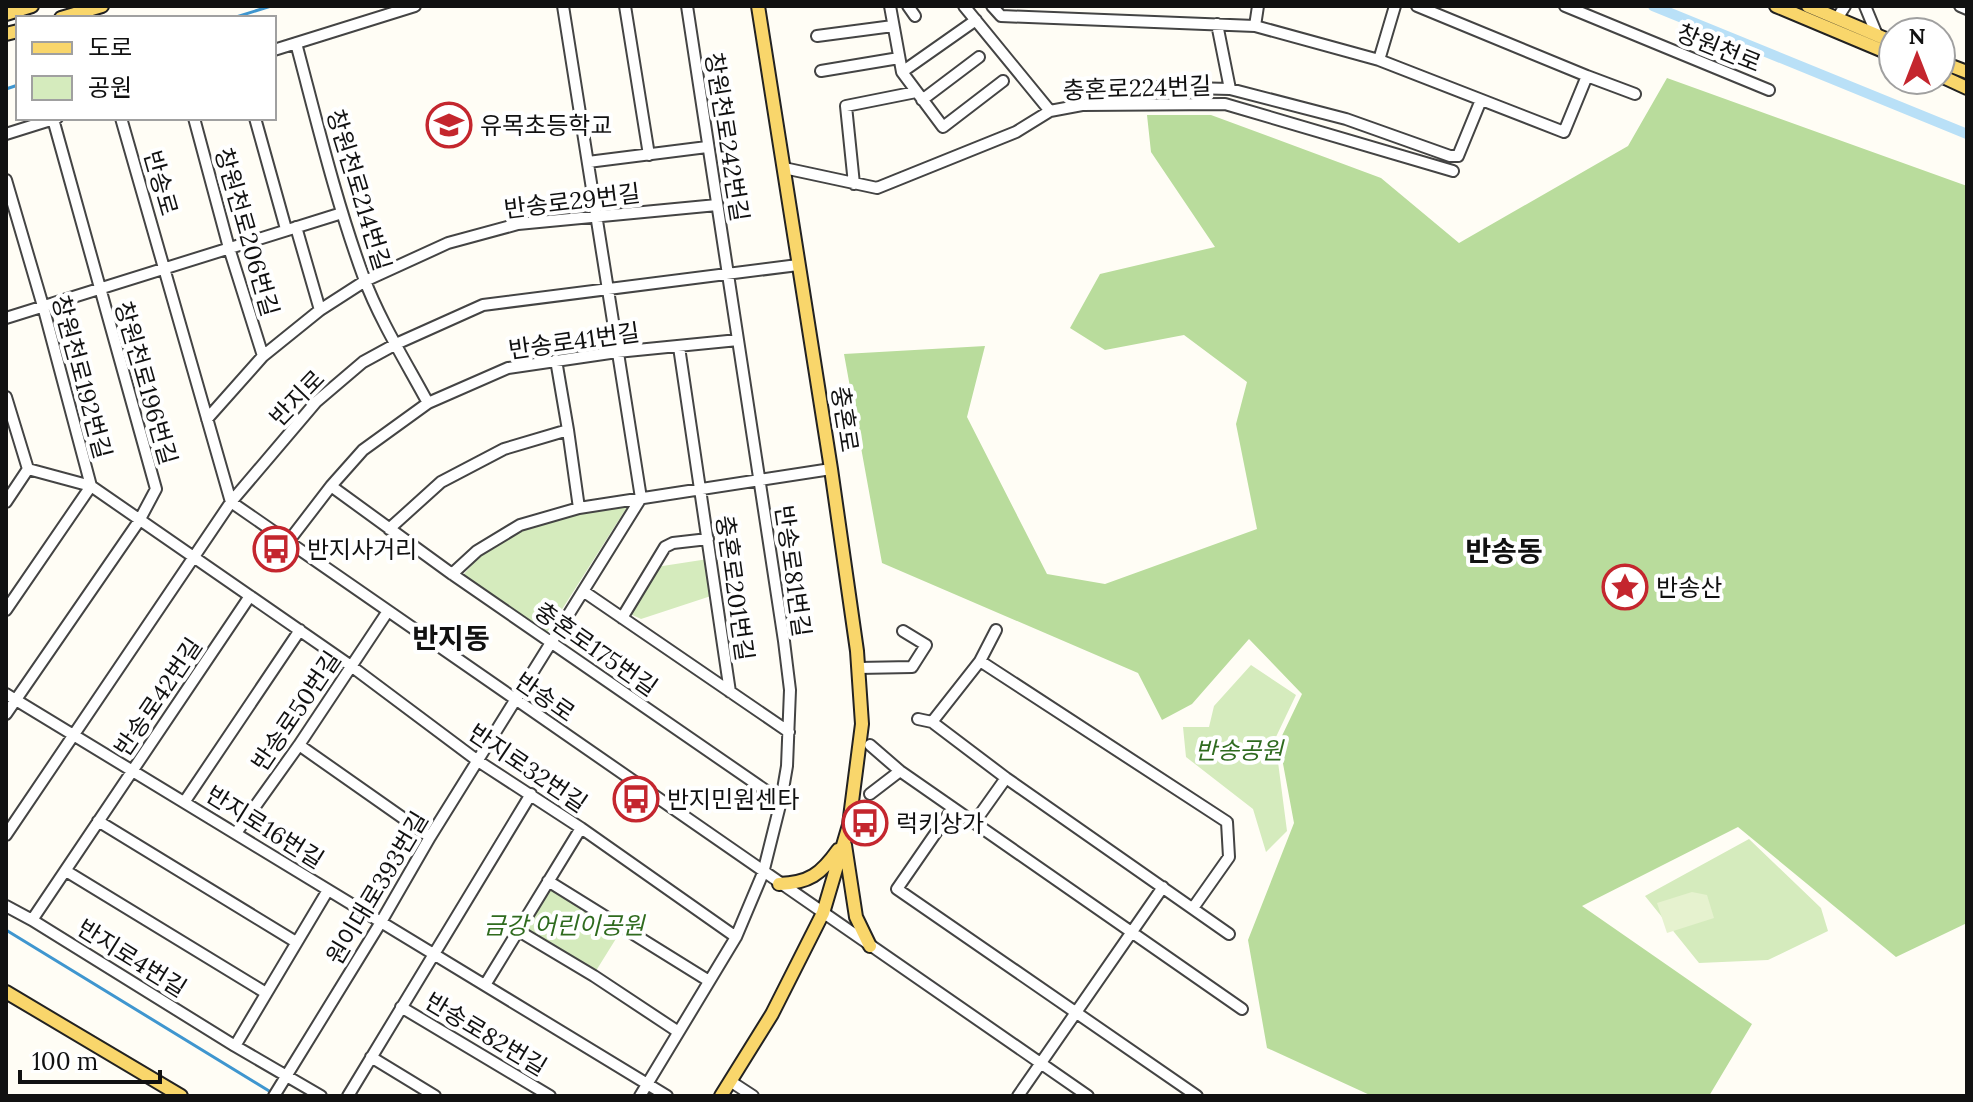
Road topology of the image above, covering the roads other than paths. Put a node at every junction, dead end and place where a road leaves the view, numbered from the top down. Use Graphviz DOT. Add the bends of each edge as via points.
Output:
graph roads {
  1 [pos="32,6"];
  2 [pos="415,6"];
  3 [pos="563,6"];
  4 [pos="625,6"];
  5 [pos="687,6"];
  6 [pos="758,6"];
  7 [pos="890,6"];
  8 [pos="964,6"];
  9 [pos="992,6"];
  10 [pos="1258,6"];
  11 [pos="1395,6"];
  12 [pos="1417,6"];
  13 [pos="1565,6"];
  14 [pos="1776,6"];
  15 [pos="1808,6"];
  16 [pos="1865,6"];
  17 [pos="1960,6"];
  18 [pos="1967,9"];
  19 [pos="94,10"];
  20 [pos="6,14"];
  21 [pos="69,16"];
  22 [pos="1838,17"];
  23 [pos="976,20"];
  24 [pos="1217,24"];
  25 [pos="893,26"];
  26 [pos="1255,26"];
  27 [pos="1877,35"];
  28 [pos="817,36"];
  29 [pos="296,43"];
  30 [pos="1877,44"];
  31 [pos="276,49"];
  32 [pos="979,57"];
  33 [pos="899,58"];
  34 [pos="1379,60"];
  35 [pos="821,71"];
  36 [pos="902,72"];
  37 [pos="1587,76"];
  38 [pos="1003,81"];
  39 [pos="1070,85"];
  40 [pos="1230,89"];
  41 [pos="1769,90"];
  42 [pos="1635,94"];
  43 [pos="919,96"];
  44 [pos="1481,100"];
  45 [pos="1050,111"];
  46 [pos="52,120"];
  47 [pos="55,120"];
  48 [pos="122,120"];
  49 [pos="195,120"];
  50 [pos="256,120"];
  51 [pos="6,134"];
  52 [pos="707,147"];
  53 [pos="649,155"];
  54 [pos="588,162"];
  55 [pos="784,168"];
  56 [pos="1453,171"];
  57 [pos="6,180"];
  58 [pos="854,184"];
  59 [pos="717,205"];
  60 [pos="342,213"];
  61 [pos="597,216"];
  62 [pos="291,228"];
  63 [pos="229,248"];
  64 [pos="798,265"];
  65 [pos="164,268"];
  66 [pos="728,274"];
  67 [pos="365,281"];
  68 [pos="99,289"];
  69 [pos="608,289"];
  70 [pos="43,306"];
  71 [pos="320,310"];
  72 [pos="6,318"];
  73 [pos="738,340"];
  74 [pos="396,344"];
  75 [pos="679,347"];
  76 [pos="617,352"];
  77 [pos="263,356"];
  78 [pos="556,360"];
  79 [pos="6,397"];
  80 [pos="428,403"];
  81 [pos="207,419"];
  82 [pos="568,430"];
  83 [pos="28,469"];
  84 [pos="831,469"];
  85 [pos="760,479"];
  86 [pos="91,486"];
  87 [pos="331,486"];
  88 [pos="700,489"];
  89 [pos="641,498"];
  90 [pos="6,502"];
  91 [pos="231,502"];
  92 [pos="579,508"];
  93 [pos="139,521"];
  94 [pos="389,529"];
  95 [pos="708,539"];
  96 [pos="288,542"];
  97 [pos="194,557"];
  98 [pos="452,574"];
  99 [pos="583,591"];
  100 [pos="250,596"];
  101 [pos="6,610"];
  102 [pos="388,611"];
  103 [pos="622,618"];
  104 [pos="300,630"];
  105 [pos="996,630"];
  106 [pos="903,631"];
  107 [pos="551,643"];
  108 [pos="980,661"];
  109 [pos="351,666"];
  110 [pos="858,668"];
  111 [pos="730,692"];
  112 [pos="11,697"];
  113 [pos="516,701"];
  114 [pos="6,714"];
  115 [pos="918,719"];
  116 [pos="932,722"];
  117 [pos="789,732"];
  118 [pos="75,735"];
  119 [pos="299,745"];
  120 [pos="870,745"];
  121 [pos="478,761"];
  122 [pos="133,771"];
  123 [pos="900,771"];
  124 [pos="1006,778"];
  125 [pos="531,794"];
  126 [pos="870,794"];
  127 [pos="185,801"];
  128 [pos="781,801"];
  129 [pos="953,808"];
  130 [pos="98,821"];
  131 [pos="974,823"];
  132 [pos="581,828"];
  133 [pos="236,833"];
  134 [pos="6,835"];
  135 [pos="430,837"];
  136 [pos="844,841"];
  137 [pos="66,871"];
  138 [pos="763,873"];
  139 [pos="548,881"];
  140 [pos="779,884"];
  141 [pos="1163,887"];
  142 [pos="328,890"];
  143 [pos="6,906"];
  144 [pos="1193,908"];
  145 [pos="823,913"];
  146 [pos="32,920"];
  147 [pos="381,922"];
  148 [pos="517,930"];
  149 [pos="1132,932"];
  150 [pos="1229,934"];
  151 [pos="736,937"];
  152 [pos="296,942"];
  153 [pos="870,946"];
  154 [pos="433,954"];
  155 [pos="709,981"];
  156 [pos="485,985"];
  157 [pos="6,992"];
  158 [pos="266,993"];
  159 [pos="401,1007"];
  160 [pos="1242,1009"];
  161 [pos="1075,1012"];
  162 [pos="677,1031"];
  163 [pos="235,1046"];
  164 [pos="371,1057"];
  165 [pos="1040,1063"];
  166 [pos="288,1076"];
  167 [pos="730,1081"];
  168 [pos="647,1084"];
  169 [pos="181,1096"];
  170 [pos="274,1096"];
  171 [pos="321,1096"];
  172 [pos="348,1096"];
  173 [pos="435,1096"];
  174 [pos="550,1096"];
  175 [pos="640,1096"];
  176 [pos="667,1096"];
  177 [pos="721,1096"];
  178 [pos="753,1096"];
  179 [pos="1018,1096"];
  180 [pos="1088,1096"];
  181 [pos="1197,1096"];
  1 -- 20 [label="main road"];
  2 -- 29 [label="street"];
  3 -- 54 [label="street"];
  4 -- 53 [label="street"];
  5 -- 52 [label="street, 창원천로242번길"];
  6 -- 55 [label="main road, 충혼로"];
  7 -- 25 [label="street"];
  8 -- 23 [label="street"];
  9 -- 24 [label="street" via="1001,16"];
  10 -- 26 [label="street"];
  11 -- 34 [label="street"];
  12 -- 37 [label="street"];
  13 -- 41 [label="street, 창원천로"];
  14 -- 22 [label="main road"];
  15 -- 22 [label="main road"];
  16 -- 27 [label="street"];
  17 -- 18 [label="street"];
  19 -- 21 [label="main road"];
  22 -- 27 [label="main road"];
  22 -- 30 [label="main road"];
  23 -- 36 [label="street"];
  23 -- 45 [label="street"];
  24 -- 26 [label="street"];
  24 -- 40 [label="street"];
  25 -- 28 [label="street"];
  25 -- 33 [label="street"];
  26 -- 34 [label="street"];
  29 -- 31 [label="street"];
  29 -- 60 [label="street, 창원천로214번길"];
  32 -- 43 [label="street"];
  33 -- 35 [label="street"];
  33 -- 36 [label="street"];
  34 -- 44 [label="street"];
  36 -- 43 [label="street"];
  37 -- 42 [label="street"];
  37 -- 44 [label="street" via="1564,132"];
  38 -- 43 [label="street" via="943,127"];
  39 -- 40 [label="street"];
  40 -- 44 [label="street" via="1346,119 1450,156 1458,156"];
  43 -- 58 [label="street" via="846,106"];
  45 -- 56 [label="street, 충혼로224번길" via="1082,105 1225,104"];
  45 -- 58 [label="street, 충혼로224번길" via="1016,132 877,188"];
  46 -- 51 [label="street"];
  47 -- 68 [label="street, 창원천로196번길"];
  48 -- 65 [label="street, 반송로"];
  49 -- 63 [label="street, 창원천로206번길"];
  50 -- 62 [label="street"];
  52 -- 53 [label="street"];
  52 -- 59 [label="street, 창원천로242번길"];
  53 -- 54 [label="street"];
  54 -- 61 [label="street"];
  55 -- 58 [label="street, 충혼로224번길"];
  55 -- 64 [label="main road, 충혼로"];
  57 -- 70 [label="street, 창원천로192번길"];
  59 -- 61 [label="street, 반송로29번길"];
  59 -- 66 [label="street, 창원천로242번길"];
  60 -- 62 [label="street"];
  60 -- 67 [label="street, 창원천로214번길"];
  61 -- 67 [label="street, 반송로29번길" via="518,224 448,243"];
  61 -- 69 [label="street"];
  62 -- 63 [label="street"];
  62 -- 71 [label="street"];
  63 -- 65 [label="street"];
  63 -- 77 [label="street, 창원천로206번길"];
  64 -- 66 [label="street, 반지로"];
  64 -- 84 [label="main road, 충혼로"];
  65 -- 68 [label="street"];
  65 -- 81 [label="street, 반송로"];
  66 -- 69 [label="street, 반지로"];
  66 -- 73 [label="street, 반송로81번길"];
  67 -- 71 [label="street, 반송로29번길"];
  67 -- 74 [label="street, 창원천로214번길"];
  68 -- 70 [label="street"];
  68 -- 93 [label="street, 창원천로196번길" via="156,489"];
  69 -- 74 [label="street, 반지로" via="483,305"];
  69 -- 76 [label="street"];
  70 -- 72 [label="street"];
  70 -- 86 [label="street, 창원천로192번길"];
  71 -- 77 [label="street, 반송로29번길"];
  73 -- 75 [label="street, 반송로41번길"];
  73 -- 85 [label="street, 반송로81번길"];
  74 -- 80 [label="street, 창원천로214번길"];
  74 -- 91 [label="street, 반지로" via="363,362 316,402"];
  75 -- 76 [label="street, 반송로41번길"];
  75 -- 88 [label="street, 충혼로201번길"];
  76 -- 78 [label="street, 반송로41번길"];
  76 -- 89 [label="street"];
  77 -- 81 [label="street, 반송로29번길"];
  78 -- 80 [label="street, 반송로41번길" via="508,368"];
  78 -- 82 [label="street"];
  79 -- 83 [label="street"];
  80 -- 87 [label="street, 반송로41번길" via="363,450"];
  81 -- 91 [label="street, 반송로"];
  82 -- 92 [label="street"];
  82 -- 94 [label="street" via="504,449 441,482"];
  83 -- 86 [label="street"];
  83 -- 90 [label="street"];
  84 -- 85 [label="street, 충혼로201번길"];
  84 -- 110 [label="main road, 충혼로"];
  85 -- 88 [label="street, 충혼로201번길"];
  85 -- 117 [label="street, 반송로81번길" via="790,690"];
  86 -- 93 [label="street, 반지로32번길"];
  86 -- 101 [label="street, 창원천로192번길"];
  87 -- 94 [label="street, 충혼로175번길"];
  87 -- 96 [label="street, 반송로41번길"];
  88 -- 89 [label="street, 충혼로201번길"];
  88 -- 95 [label="street, 충혼로201번길"];
  89 -- 92 [label="street, 충혼로201번길"];
  89 -- 99 [label="street, 원이대로393번길"];
  91 -- 96 [label="street, 반송로"];
  91 -- 97 [label="street, 반지로"];
  92 -- 98 [label="street, 충혼로201번길" via="520,525 477,551"];
  93 -- 97 [label="street, 반지로32번길"];
  93 -- 112 [label="street, 창원천로196번길"];
  94 -- 98 [label="street, 충혼로175번길"];
  95 -- 103 [label="street" via="665,547"];
  95 -- 111 [label="street, 충혼로201번길"];
  96 -- 102 [label="street, 반송로"];
  97 -- 100 [label="street, 반지로32번길"];
  97 -- 118 [label="street, 반지로"];
  98 -- 107 [label="street, 충혼로175번길"];
  99 -- 103 [label="street"];
  99 -- 107 [label="street, 원이대로393번길"];
  100 -- 104 [label="street, 반지로32번길"];
  100 -- 122 [label="street, 반송로42번길"];
  102 -- 109 [label="street, 반송로50번길"];
  102 -- 113 [label="street, 반송로"];
  103 -- 111 [label="street"];
  104 -- 109 [label="street, 반지로32번길"];
  104 -- 127 [label="street"];
  105 -- 108 [label="street"];
  106 -- 110 [label="street" via="926,645 912,667"];
  107 -- 113 [label="street, 원이대로393번길"];
  107 -- 128 [label="street, 충혼로175번길"];
  108 -- 116 [label="street"];
  108 -- 144 [label="street" via="1227,822 1229,857"];
  109 -- 119 [label="street, 반송로50번길"];
  109 -- 121 [label="street, 반지로32번길"];
  110 -- 136 [label="main road, 충혼로" via="862,724"];
  111 -- 117 [label="street"];
  112 -- 114 [label="street, 창원천로196번길"];
  112 -- 118 [label="street, 반지로16번길"];
  113 -- 121 [label="street, 원이대로393번길"];
  113 -- 138 [label="street, 반송로"];
  115 -- 116 [label="street"];
  116 -- 124 [label="street"];
  117 -- 128 [label="street, 반송로81번길"];
  118 -- 122 [label="street, 반지로16번길"];
  118 -- 134 [label="street, 반지로"];
  119 -- 133 [label="street, 반송로50번길"];
  119 -- 135 [label="street"];
  120 -- 123 [label="street"];
  121 -- 125 [label="street, 반지로32번길"];
  121 -- 135 [label="street, 원이대로393번길"];
  122 -- 127 [label="street, 반지로16번길"];
  122 -- 130 [label="street, 반송로42번길"];
  123 -- 126 [label="street"];
  123 -- 129 [label="street"];
  124 -- 131 [label="street"];
  124 -- 141 [label="street"];
  125 -- 132 [label="street, 반지로32번길"];
  125 -- 154 [label="street"];
  127 -- 133 [label="street, 반지로16번길"];
  128 -- 138 [label="street, 반송로81번길"];
  129 -- 131 [label="street"];
  129 -- 161 [label="street" via="897,889"];
  130 -- 137 [label="street, 반송로42번길"];
  130 -- 152 [label="street"];
  131 -- 149 [label="street"];
  132 -- 139 [label="street"];
  132 -- 151 [label="street, 반지로32번길"];
  133 -- 142 [label="street, 반지로16번길"];
  135 -- 147 [label="street, 원이대로393번길"];
  136 -- 140 [label="main road, 충혼로" via="822,871"];
  136 -- 145 [label="main road, 충혼로"];
  136 -- 153 [label="main road, 충혼로" via="856,917"];
  137 -- 146 [label="street, 반송로42번길"];
  137 -- 158 [label="street"];
  138 -- 140 [label="street, 반송로"];
  138 -- 151 [label="street"];
  139 -- 148 [label="street"];
  139 -- 155 [label="street"];
  140 -- 145 [label="street, 반송로"];
  141 -- 144 [label="street"];
  141 -- 149 [label="street"];
  142 -- 147 [label="street, 반지로16번길"];
  142 -- 152 [label="street"];
  143 -- 146 [label="street, 반지로4번길"];
  144 -- 150 [label="street"];
  145 -- 153 [label="street, 반송로"];
  145 -- 167 [label="main road, 충혼로" via="772,1014"];
  146 -- 163 [label="street, 반지로4번길"];
  147 -- 154 [label="street, 반지로16번길"];
  147 -- 166 [label="street, 원이대로393번길"];
  148 -- 156 [label="street"];
  148 -- 162 [label="street"];
  149 -- 160 [label="street"];
  149 -- 161 [label="street"];
  151 -- 155 [label="street"];
  152 -- 158 [label="street"];
  153 -- 165 [label="street, 반송로"];
  154 -- 156 [label="street, 반지로16번길"];
  154 -- 159 [label="street"];
  155 -- 162 [label="street"];
  156 -- 168 [label="street, 반지로16번길"];
  157 -- 169 [label="main road"];
  158 -- 163 [label="street"];
  159 -- 164 [label="street"];
  159 -- 174 [label="street, 반송로82번길"];
  161 -- 165 [label="street"];
  161 -- 181 [label="street"];
  162 -- 168 [label="street"];
  163 -- 166 [label="street, 반지로4번길"];
  164 -- 172 [label="street"];
  164 -- 173 [label="street"];
  165 -- 179 [label="street"];
  165 -- 180 [label="street, 반송로"];
  166 -- 170 [label="street, 원이대로393번길"];
  166 -- 171 [label="street, 반지로4번길"];
  167 -- 177 [label="main road, 충혼로"];
  167 -- 178 [label="street"];
  168 -- 175 [label="street"];
  168 -- 176 [label="street, 반지로16번길"];
}
